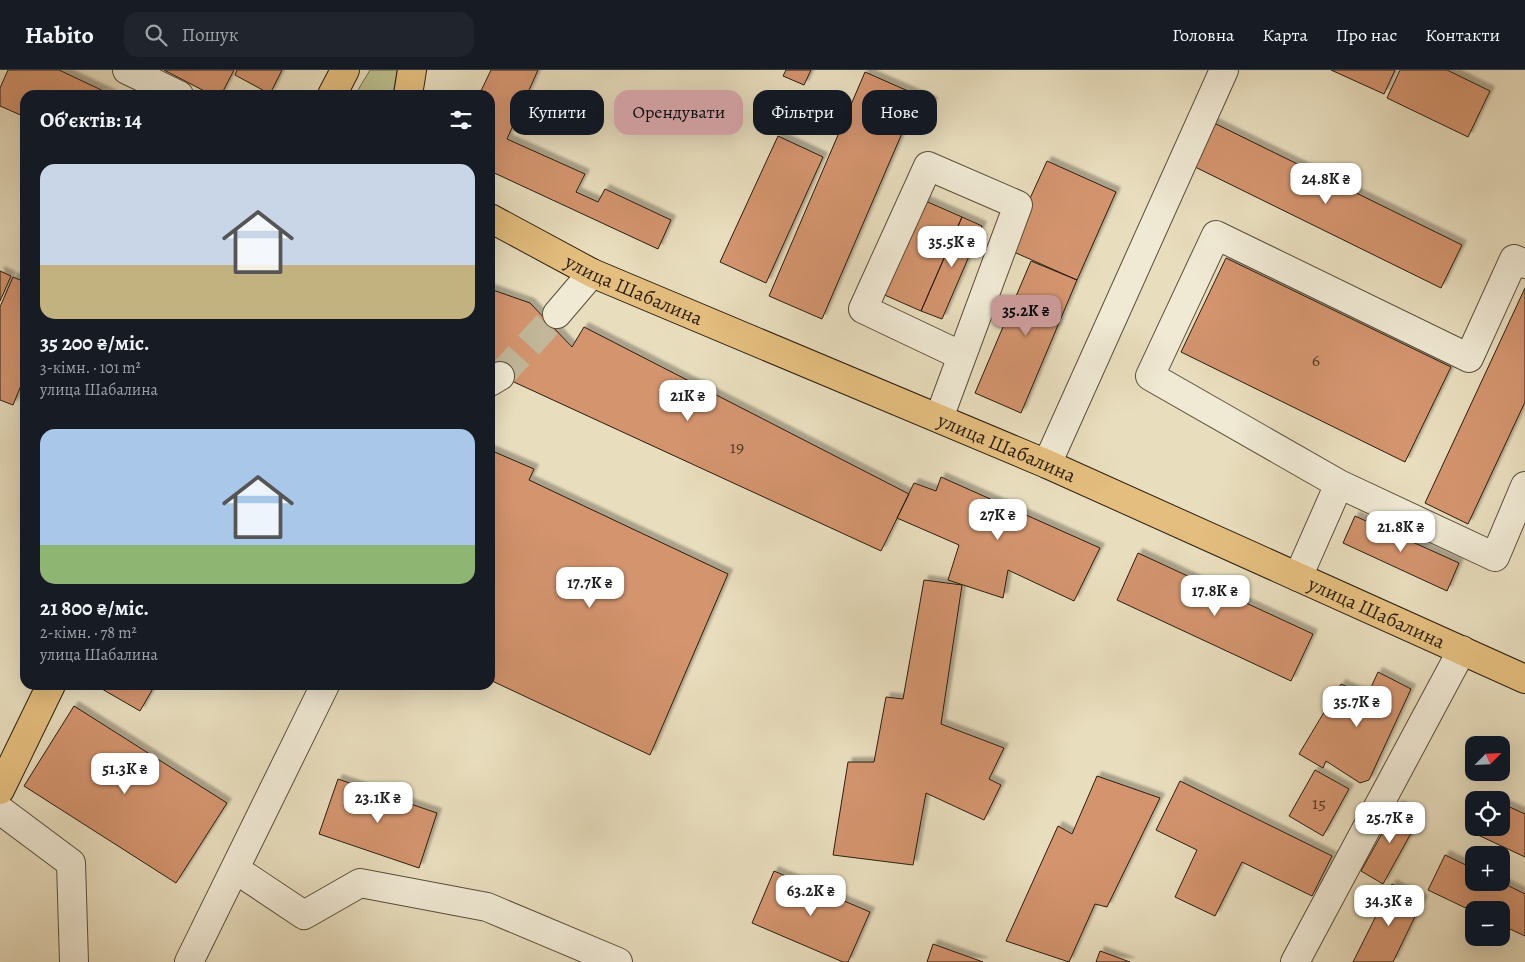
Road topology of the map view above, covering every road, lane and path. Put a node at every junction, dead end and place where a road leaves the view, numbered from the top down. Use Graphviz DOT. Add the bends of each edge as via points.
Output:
graph roads {
  1 [pos="127,70"];
  2 [pos="345,70"];
  3 [pos="412,70"];
  4 [pos="1224,70"];
  5 [pos="169,90"];
  6 [pos="335,90"];
  7 [pos="409,90"];
  8 [pos="495,221"];
  9 [pos="1525,264"];
  10 [pos="592,272"];
  11 [pos="557,314"];
  12 [pos="962,356"];
  13 [pos="939,418"];
  14 [pos="1047,464"];
  15 [pos="1339,484"];
  16 [pos="1525,486"];
  17 [pos="1298,577"];
  18 [pos="1462,650"];
  19 [pos="1525,679"];
  20 [pos="49,690"];
  21 [pos="323,690"];
  22 [pos="0,790"];
  23 [pos="0,810"];
  24 [pos="235,869"];
  25 [pos="74,962"];
  26 [pos="190,962"];
  27 [pos="618,962"];
  28 [pos="1295,962"];
  1 -- 5 [label="lane"];
  2 -- 6 [label="main road"];
  3 -- 7 [label="main road"];
  4 -- 14 [label="lane"];
  8 -- 10 [label="main road, улица Шабалина"];
  9 -- 15 [label="lane" via="1514,259 1469,358 1216,235 1150,376"];
  10 -- 11 [label="lane"];
  10 -- 13 [label="main road, улица Шабалина"];
  12 -- 12 [label="lane" via="1018,205 928,166 863,309"];
  12 -- 13 [label="lane"];
  13 -- 14 [label="main road, улица Шабалина"];
  14 -- 17 [label="main road, улица Шабалина"];
  15 -- 16 [label="lane" via="1495,557"];
  15 -- 17 [label="lane"];
  17 -- 18 [label="main road, улица Шабалина"];
  18 -- 19 [label="main road, улица Шабалина"];
  18 -- 28 [label="lane"];
  20 -- 22 [label="main road"];
  21 -- 24 [label="lane"];
  23 -- 25 [label="lane" via="71,863"];
  24 -- 26 [label="lane"];
  24 -- 27 [label="lane" via="304,915 360,883 487,907"];
}
